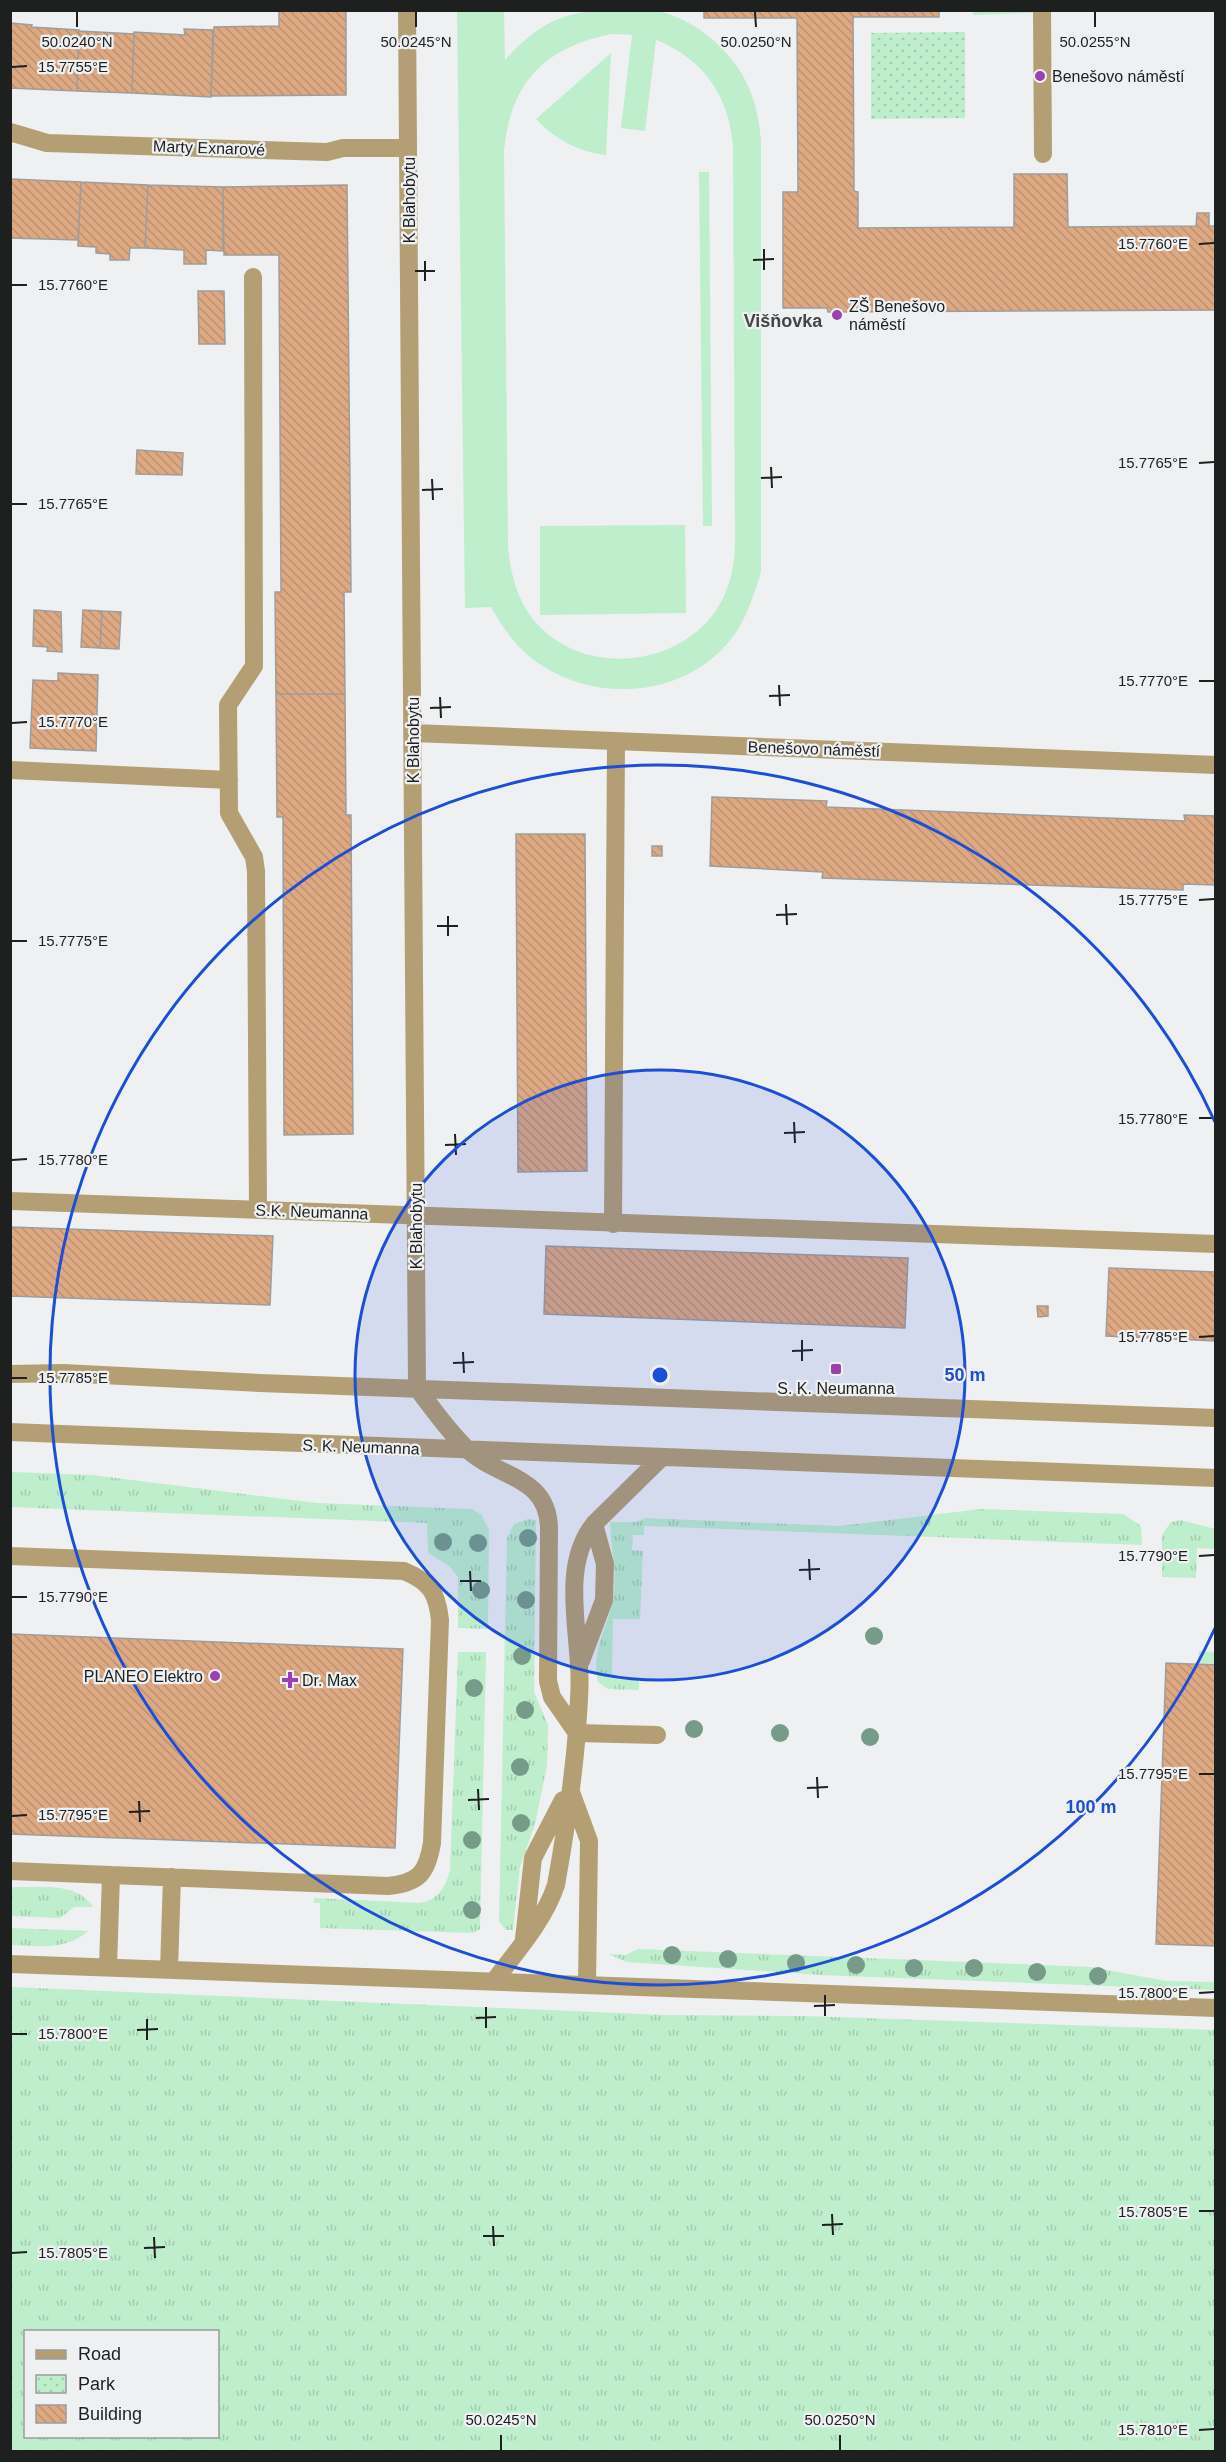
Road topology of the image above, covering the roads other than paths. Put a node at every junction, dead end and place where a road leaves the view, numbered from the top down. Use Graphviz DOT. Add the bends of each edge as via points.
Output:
graph roads {
  1 [pos="407,10"];
  2 [pos="1042,10"];
  3 [pos="10,132"];
  4 [pos="408,148"];
  5 [pos="1042,154"];
  6 [pos="253,277"];
  7 [pos="413,733"];
  8 [pos="616,742"];
  9 [pos="1215,765"];
  10 [pos="10,770"];
  11 [pos="229,780"];
  12 [pos="10,1201"];
  13 [pos="258,1210"];
  14 [pos="416,1216"];
  15 [pos="613,1224"];
  16 [pos="1215,1244"];
  17 [pos="10,1374"];
  18 [pos="417,1388"];
  19 [pos="1215,1418"];
  20 [pos="10,1432"];
  21 [pos="469,1451"];
  22 [pos="661,1458"];
  23 [pos="1215,1478"];
  24 [pos="594,1524"];
  25 [pos="10,1556"];
  26 [pos="580,1668"];
  27 [pos="576,1733"];
  28 [pos="657,1735"];
  29 [pos="570,1788"];
  30 [pos="10,1871"];
  31 [pos="111,1875"];
  32 [pos="172,1877"];
  33 [pos="524,1942"];
  34 [pos="10,1964"];
  35 [pos="108,1968"];
  36 [pos="169,1970"];
  37 [pos="494,1981"];
  38 [pos="587,1985"];
  39 [pos="1215,2008"];
  1 -- 4 [label="street, K Blahobytu"];
  2 -- 5 [label="street"];
  3 -- 4 [label="street, Marty Exnarové" via="47,143 327,152 343,148"];
  4 -- 7 [label="street, K Blahobytu"];
  6 -- 11 [label="street" via="254,666 228,705"];
  7 -- 8 [label="street, Benešovo náměstí"];
  7 -- 14 [label="street, K Blahobytu"];
  8 -- 9 [label="street, Benešovo náměstí"];
  8 -- 15 [label="street"];
  10 -- 11 [label="street"];
  11 -- 13 [label="street" via="229,813 254,857 256,871"];
  12 -- 13 [label="street, S.K. Neumanna"];
  13 -- 14 [label="street, S.K. Neumanna"];
  14 -- 15 [label="street, S.K. Neumanna"];
  14 -- 18 [label="street, K Blahobytu"];
  15 -- 16 [label="street, S.K. Neumanna"];
  17 -- 18 [label="street"];
  18 -- 19 [label="street"];
  18 -- 21 [label="street"];
  20 -- 21 [label="street, S. K. Neumanna"];
  21 -- 22 [label="street, S. K. Neumanna"];
  21 -- 27 [label="street" via="527,1484 545,1504 549,1527 548,1681 552,1697"];
  22 -- 23 [label="street, S. K. Neumanna"];
  22 -- 24 [label="street"];
  24 -- 26 [label="street" via="584,1537 576,1564 575,1618"];
  24 -- 26 [label="street" via="604,1564 604,1600"];
  25 -- 32 [label="street" via="383,1568 422,1578 431,1588 440,1620 432,1843 426,1868 417,1878 388,1886"];
  26 -- 27 [label="street"];
  27 -- 28 [label="street"];
  27 -- 29 [label="street"];
  29 -- 33 [label="street" via="533,1858"];
  29 -- 33 [label="street" via="556,1885"];
  29 -- 38 [label="street" via="589,1841"];
  30 -- 31 [label="street"];
  31 -- 32 [label="street"];
  31 -- 35 [label="street"];
  32 -- 36 [label="street"];
  33 -- 37 [label="street"];
  34 -- 35 [label="street"];
  35 -- 36 [label="street"];
  36 -- 37 [label="street"];
  37 -- 38 [label="street"];
  38 -- 39 [label="street"];
}
